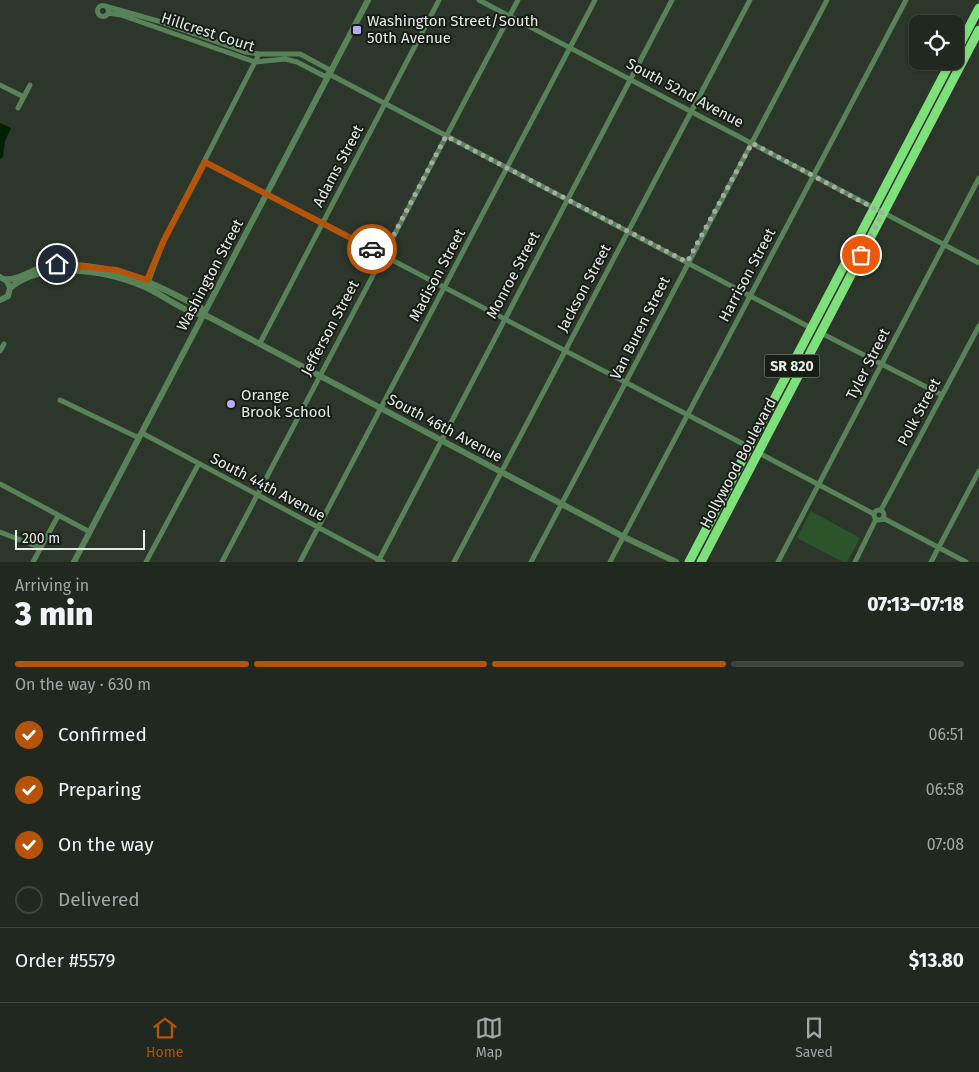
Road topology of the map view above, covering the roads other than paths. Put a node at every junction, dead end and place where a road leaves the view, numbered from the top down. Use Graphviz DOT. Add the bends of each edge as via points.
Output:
graph roads {
  1 [pos="368,0"];
  2 [pos="439,0"];
  3 [pos="479,0"];
  4 [pos="518,0"];
  5 [pos="595,0"];
  6 [pos="672,0"];
  7 [pos="750,0"];
  8 [pos="828,0"];
  9 [pos="906,0"];
  10 [pos="105,6"];
  11 [pos="979,8"];
  12 [pos="108,13"];
  13 [pos="510,16"];
  14 [pos="979,30"];
  15 [pos="964,37"];
  16 [pos="570,47"];
  17 [pos="259,54"];
  18 [pos="255,62"];
  19 [pos="947,70"];
  20 [pos="329,74"];
  21 [pos="630,78"];
  22 [pos="0,85"];
  23 [pos="30,85"];
  24 [pos="24,97"];
  25 [pos="385,104"];
  26 [pos="18,108"];
  27 [pos="692,110"];
  28 [pos="446,136"];
  29 [pos="752,143"];
  30 [pos="205,162"];
  31 [pos="507,168"];
  32 [pos="814,175"];
  33 [pos="979,178"];
  34 [pos="267,194"];
  35 [pos="567,200"];
  36 [pos="878,210"];
  37 [pos="322,223"];
  38 [pos="628,232"];
  39 [pos="944,244"];
  40 [pos="383,255"];
  41 [pos="687,262"];
  42 [pos="979,263"];
  43 [pos="2,278"];
  44 [pos="147,280"];
  45 [pos="444,287"];
  46 [pos="10,288"];
  47 [pos="147,288"];
  48 [pos="750,296"];
  49 [pos="828,297"];
  50 [pos="0,300"];
  51 [pos="204,314"];
  52 [pos="505,319"];
  53 [pos="979,326"];
  54 [pos="811,328"];
  55 [pos="821,333"];
  56 [pos="260,343"];
  57 [pos="4,344"];
  58 [pos="0,351"];
  59 [pos="566,351"];
  60 [pos="882,364"];
  61 [pos="802,369"];
  62 [pos="320,375"];
  63 [pos="626,383"];
  64 [pos="942,395"];
  65 [pos="60,400"];
  66 [pos="381,408"];
  67 [pos="768,410"];
  68 [pos="687,416"];
  69 [pos="140,436"];
  70 [pos="442,440"];
  71 [pos="749,447"];
  72 [pos="759,453"];
  73 [pos="198,464"];
  74 [pos="979,471"];
  75 [pos="502,472"];
  76 [pos="0,484"];
  77 [pos="741,486"];
  78 [pos="819,486"];
  79 [pos="256,495"];
  80 [pos="561,503"];
  81 [pos="881,510"];
  82 [pos="58,516"];
  83 [pos="875,516"];
  84 [pos="883,518"];
  85 [pos="318,528"];
  86 [pos="90,532"];
  87 [pos="0,534"];
  88 [pos="624,537"];
  89 [pos="938,547"];
  90 [pos="41,548"];
  91 [pos="380,561"];
  92 [pos="34,562"];
  93 [pos="74,562"];
  94 [pos="146,562"];
  95 [pos="222,562"];
  96 [pos="300,562"];
  97 [pos="454,562"];
  98 [pos="531,562"];
  99 [pos="610,562"];
  100 [pos="676,562"];
  101 [pos="689,562"];
  102 [pos="701,562"];
  103 [pos="778,562"];
  104 [pos="855,562"];
  105 [pos="931,562"];
  106 [pos="966,562"];
  1 -- 20 [label="street, Washington Street"];
  2 -- 25 [label="street, Adams Street"];
  3 -- 13 [label="street, South 52nd Avenue"];
  4 -- 13 [label="street, Jefferson Street"];
  5 -- 16 [label="street, Madison Street"];
  6 -- 21 [label="street, Monroe Street"];
  7 -- 27 [label="street, Jackson Street"];
  8 -- 29 [label="street, Van Buren Street"];
  9 -- 32 [label="street, Harrison Street"];
  10 -- 12 [label="street"];
  10 -- 12 [label="street" via="99,6 98,14 104,16"];
  10 -- 17 [label="street, Hillcrest Court"];
  11 -- 15 [label="highway"];
  12 -- 18 [label="street, Hillcrest Court"];
  13 -- 16 [label="street, South 52nd Avenue"];
  13 -- 28 [label="street, Jefferson Street"];
  14 -- 36 [label="highway, Hollywood Boulevard / SR 820"];
  16 -- 21 [label="street, South 52nd Avenue"];
  16 -- 31 [label="street, Madison Street"];
  17 -- 18 [label="street"];
  17 -- 20 [label="street, Hillcrest Court" via="300,54 328,69"];
  18 -- 20 [label="street, Hillcrest Court" via="298,62 324,76"];
  18 -- 30 [label="street"];
  19 -- 36 [label="highway, Hollywood Boulevard / SR 820"];
  20 -- 25 [label="street"];
  20 -- 34 [label="street, Washington Street"];
  21 -- 27 [label="street, South 52nd Avenue"];
  21 -- 35 [label="street, Monroe Street"];
  22 -- 24 [label="street"];
  23 -- 24 [label="street"];
  24 -- 26 [label="street"];
  25 -- 28 [label="street"];
  25 -- 37 [label="street, Adams Street"];
  27 -- 29 [label="street, South 52nd Avenue"];
  27 -- 38 [label="street, Jackson Street"];
  28 -- 31 [label="street"];
  28 -- 40 [label="street, Jefferson Street"];
  29 -- 32 [label="street, South 52nd Avenue"];
  29 -- 41 [label="street, Van Buren Street"];
  30 -- 34 [label="street"];
  30 -- 44 [label="street"];
  31 -- 35 [label="street"];
  31 -- 45 [label="street, Madison Street"];
  32 -- 36 [label="street, South 52nd Avenue"];
  32 -- 48 [label="street, Harrison Street"];
  33 -- 39 [label="street, Tyler Street"];
  34 -- 37 [label="street"];
  34 -- 51 [label="street, Washington Street"];
  35 -- 38 [label="street"];
  35 -- 52 [label="street, Monroe Street"];
  36 -- 39 [label="street, South 52nd Avenue"];
  36 -- 49 [label="highway, Hollywood Boulevard / SR 820"];
  36 -- 55 [label="highway, Hollywood Boulevard / SR 820"];
  37 -- 40 [label="street"];
  37 -- 56 [label="street, Adams Street"];
  38 -- 41 [label="street"];
  38 -- 59 [label="street, Jackson Street"];
  39 -- 42 [label="street, South 52nd Avenue"];
  39 -- 60 [label="street, Tyler Street"];
  40 -- 45 [label="street"];
  40 -- 62 [label="street, Jefferson Street"];
  41 -- 48 [label="street"];
  41 -- 63 [label="street, Van Buren Street"];
  43 -- 44 [label="street, South 46th Avenue" via="12,280 31,270 57,264 117,270"];
  43 -- 46 [label="street"];
  44 -- 47 [label="street"];
  44 -- 51 [label="street, South 46th Avenue" via="201,308"];
  45 -- 52 [label="street"];
  45 -- 66 [label="street, Madison Street"];
  46 -- 47 [label="street, South 46th Avenue" via="33,276 58,270 116,277"];
  46 -- 50 [label="street" via="8,296"];
  47 -- 51 [label="street, South 46th Avenue"];
  48 -- 54 [label="street"];
  48 -- 68 [label="street, Harrison Street"];
  49 -- 54 [label="highway, Hollywood Boulevard / SR 820"];
  49 -- 55 [label="highway" via="829,305 820,323"];
  51 -- 56 [label="street, South 46th Avenue"];
  51 -- 69 [label="street, Washington Street"];
  52 -- 59 [label="street"];
  52 -- 70 [label="street, Monroe Street"];
  53 -- 64 [label="street, Polk Street"];
  54 -- 61 [label="highway" via="814,337 801,361"];
  54 -- 67 [label="highway, Hollywood Boulevard / SR 820"];
  55 -- 60 [label="street"];
  55 -- 61 [label="highway, Hollywood Boulevard / SR 820"];
  56 -- 62 [label="street, South 46th Avenue"];
  57 -- 58 [label="street"];
  59 -- 63 [label="street"];
  59 -- 75 [label="street, Jackson Street"];
  60 -- 64 [label="street"];
  60 -- 78 [label="street, Tyler Street"];
  61 -- 72 [label="highway, Hollywood Boulevard / SR 820"];
  62 -- 66 [label="street, South 46th Avenue"];
  62 -- 79 [label="street, Jefferson Street"];
  63 -- 68 [label="street"];
  63 -- 80 [label="street, Van Buren Street"];
  64 -- 81 [label="street, Polk Street"];
  65 -- 69 [label="street, South 44th Avenue"];
  66 -- 70 [label="street, South 46th Avenue"];
  66 -- 85 [label="street, Madison Street"];
  67 -- 71 [label="highway, Hollywood Boulevard / SR 820"];
  67 -- 72 [label="highway" via="770,417 756,445"];
  68 -- 71 [label="street"];
  68 -- 88 [label="street, Harrison Street"];
  69 -- 73 [label="street, South 44th Avenue"];
  69 -- 86 [label="street, Washington Street"];
  70 -- 75 [label="street, South 46th Avenue"];
  70 -- 91 [label="street, Monroe Street"];
  71 -- 77 [label="highway" via="750,458 738,480"];
  71 -- 101 [label="highway, Hollywood Boulevard / SR 820"];
  72 -- 77 [label="highway, Hollywood Boulevard / SR 820"];
  72 -- 78 [label="street"];
  73 -- 79 [label="street, South 44th Avenue"];
  73 -- 94 [label="street"];
  74 -- 89 [label="street"];
  75 -- 80 [label="street, South 46th Avenue"];
  75 -- 97 [label="street, Jackson Street"];
  76 -- 82 [label="street"];
  77 -- 102 [label="highway, Hollywood Boulevard / SR 820"];
  78 -- 83 [label="street"];
  78 -- 103 [label="street, Tyler Street"];
  79 -- 85 [label="street, South 44th Avenue"];
  79 -- 95 [label="street, Jefferson Street"];
  80 -- 88 [label="street, South 46th Avenue"];
  80 -- 98 [label="street, Van Buren Street"];
  81 -- 83 [label="street" via="877,510"];
  81 -- 84 [label="street"];
  82 -- 86 [label="street"];
  82 -- 90 [label="street"];
  83 -- 84 [label="street"];
  83 -- 104 [label="street"];
  84 -- 89 [label="street"];
  85 -- 91 [label="street, South 44th Avenue"];
  85 -- 96 [label="street, Madison Street"];
  86 -- 93 [label="street, Washington Street"];
  87 -- 90 [label="street"];
  88 -- 99 [label="street, Harrison Street"];
  88 -- 100 [label="street, South 46th Avenue"];
  89 -- 105 [label="street"];
  89 -- 106 [label="street"];
  90 -- 92 [label="street"];
}
